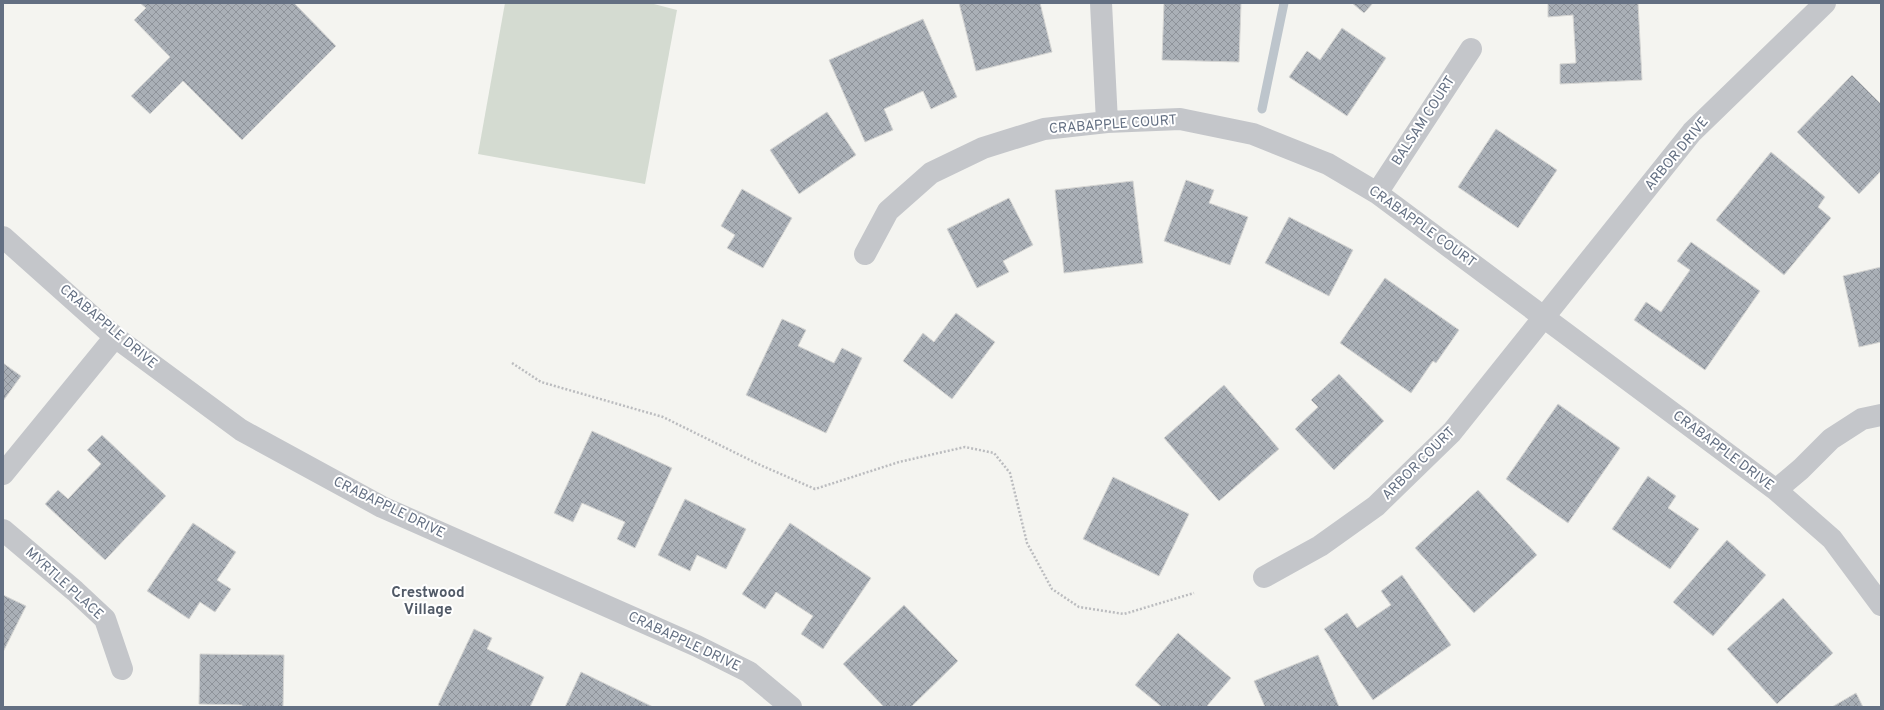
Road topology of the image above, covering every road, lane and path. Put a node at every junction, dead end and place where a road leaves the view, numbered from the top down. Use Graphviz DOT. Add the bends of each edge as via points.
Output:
graph roads {
  1 [pos="1101,3"];
  2 [pos="1825,3"];
  3 [pos="1471,49"];
  4 [pos="1108,122"];
  5 [pos="1377,193"];
  6 [pos="3,237"];
  7 [pos="865,254"];
  8 [pos="1544,318"];
  9 [pos="115,337"];
  10 [pos="512,363"];
  11 [pos="1881,415"];
  12 [pos="3,474"];
  13 [pos="1776,490"];
  14 [pos="3,530"];
  15 [pos="1264,577"];
  16 [pos="1194,593"];
  17 [pos="1881,605"];
  18 [pos="122,669"];
  19 [pos="791,707"];
  1 -- 4 [label="street"];
  2 -- 8 [label="street, ARBOR DRIVE" via="1692,132"];
  3 -- 5 [label="street, BALSAM COURT"];
  4 -- 5 [label="street, CRABAPPLE COURT" via="1180,119 1253,134 1328,164"];
  4 -- 7 [label="street, CRABAPPLE COURT" via="1044,129 983,148 931,173 888,211"];
  5 -- 8 [label="street, CRABAPPLE COURT"];
  6 -- 9 [label="street, CRABAPPLE DRIVE"];
  8 -- 13 [label="street, CRABAPPLE DRIVE"];
  8 -- 15 [label="street, ARBOR COURT" via="1452,432 1376,506 1320,546"];
  9 -- 12 [label="street"];
  9 -- 19 [label="street, CRABAPPLE DRIVE" via="241,430 382,507 697,646 750,672"];
  10 -- 16 [label="path" via="541,382 663,417 815,489 899,462 965,448 994,453 1010,473 1027,543 1052,589 1078,608 1124,614"];
  11 -- 13 [label="street" via="1862,420 1831,439"];
  13 -- 17 [label="street, CRABAPPLE DRIVE" via="1832,539"];
  14 -- 18 [label="street, MYRTLE PLACE" via="105,619"];
}
